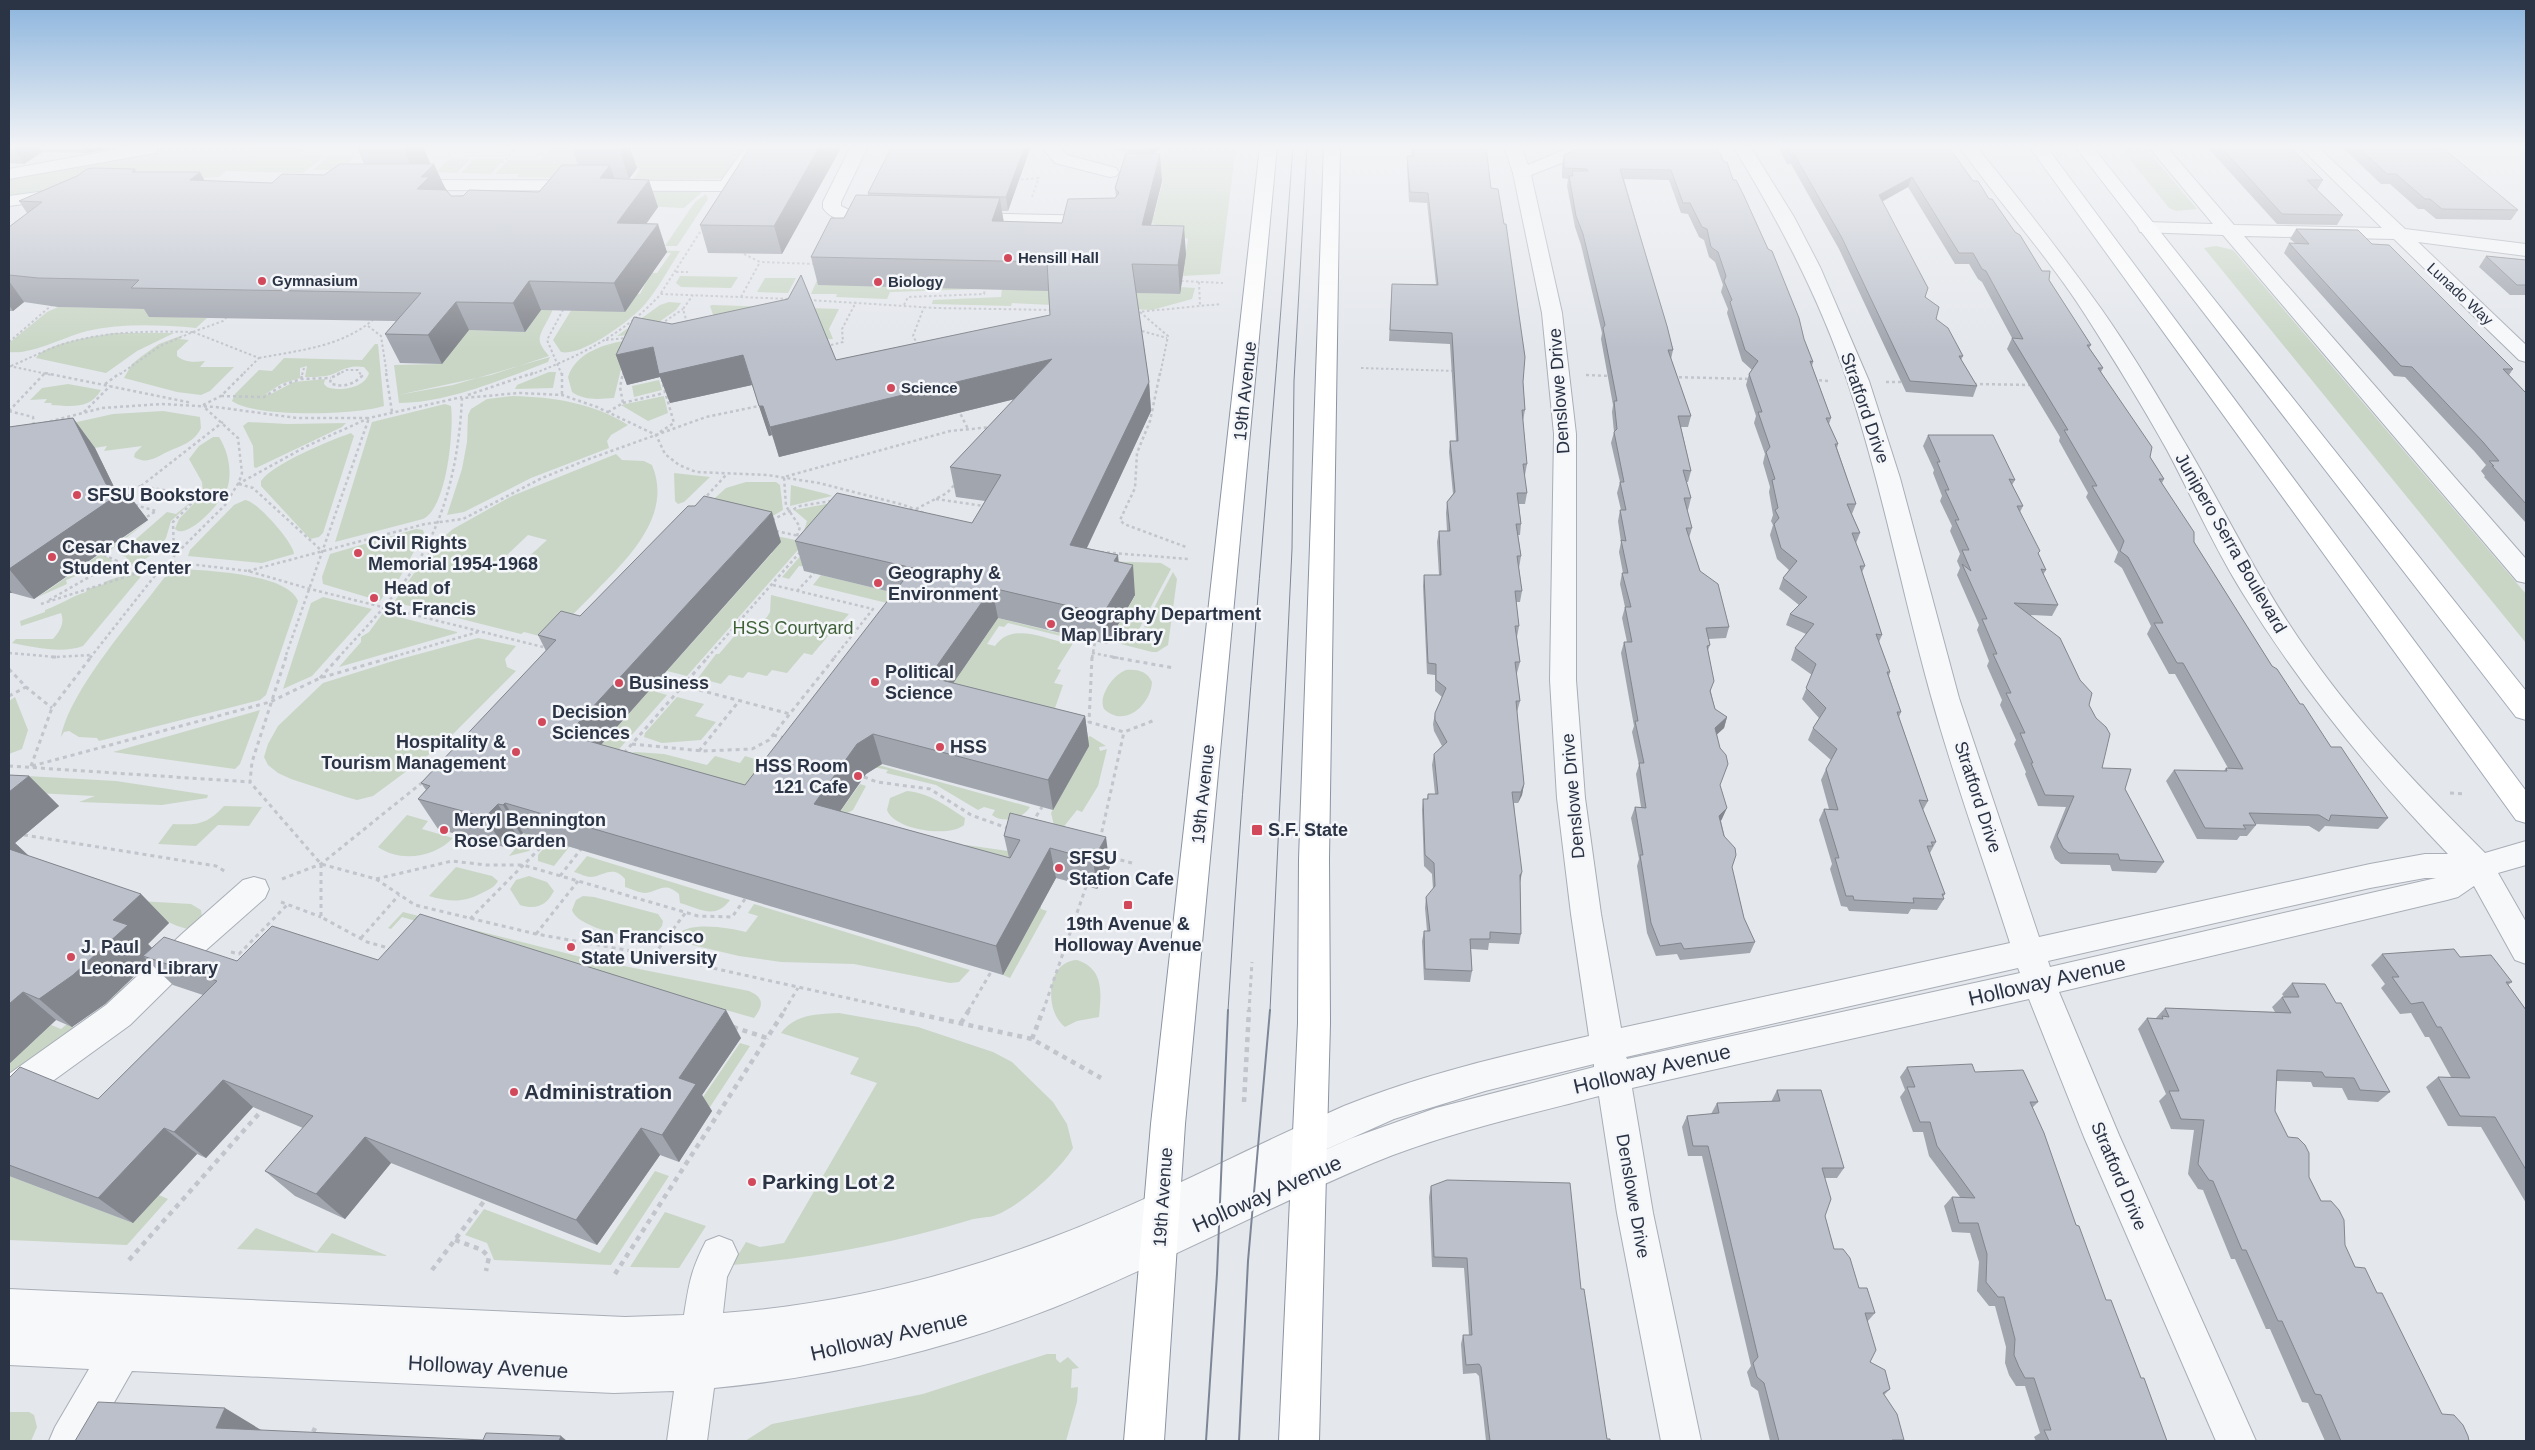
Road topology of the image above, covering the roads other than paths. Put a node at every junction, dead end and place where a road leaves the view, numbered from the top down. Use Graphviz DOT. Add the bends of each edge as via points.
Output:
graph roads {
  1 [pos="839,214"];
  2 [pos="1262,214"];
  3 [pos="1330,214"];
  4 [pos="1531,214"];
  5 [pos="1783,214"];
  6 [pos="2021,214"];
  7 [pos="2087,214"];
  8 [pos="2136,214"];
  9 [pos="2212,214"];
  10 [pos="2376,214"];
  11 [pos="897,216"];
  12 [pos="946,218"];
  13 [pos="1110,221"];
  14 [pos="2147,228"];
  15 [pos="2226,230"];
  16 [pos="2397,234"];
  17 [pos="2526,250"];
  18 [pos="2526,356"];
  19 [pos="2526,575"];
  20 [pos="2526,710"];
  21 [pos="2526,812"];
  22 [pos="2526,853"];
  23 [pos="2479,867"];
  24 [pos="254,889"];
  25 [pos="2526,951"];
  26 [pos="2034,968"];
  27 [pos="1611,1062"];
  28 [pos="9,1093"];
  29 [pos="1308,1158"];
  30 [pos="1162,1223"];
  31 [pos="719,1254"];
  32 [pos="9,1308"];
  33 [pos="9,1346"];
  34 [pos="122,1351"];
  35 [pos="698,1352"];
  36 [pos="69,1441"];
  37 [pos="687,1441"];
  38 [pos="1144,1441"];
  39 [pos="1299,1441"];
  40 [pos="1682,1441"];
  41 [pos="2236,1441"];
  1 -- 11 [label="street"];
  2 -- 30 [label="main road, 19th Avenue" via="1168,1124"];
  3 -- 29 [label="main road" via="1314,859 1314,1023"];
  4 -- 27 [label="street, Denslowe Drive" via="1552,313 1565,434 1563,680 1571,798 1586,914"];
  5 -- 26 [label="street, Stratford Drive" via="1810,267 1858,381 1888,478 1945,698"];
  6 -- 23 [label="street, Junipero Serra Boulevard" via="2094,314 2176,448 2253,589 2301,662 2342,717 2406,791"];
  7 -- 21 [label="main road"];
  8 -- 14 [label="main road"];
  9 -- 15 [label="street"];
  10 -- 16 [label="street, Lunado Way"];
  12 -- 13 [label="street"];
  14 -- 15 [label="street"];
  14 -- 20 [label="main road"];
  15 -- 16 [label="street"];
  15 -- 19 [label="street"];
  16 -- 17 [label="street"];
  16 -- 18 [label="street, Lunado Way"];
  22 -- 23 [label="street, Holloway Avenue"];
  23 -- 25 [label="street, Junipero Serra Boulevard"];
  23 -- 26 [label="street, Holloway Avenue" via="2447,888"];
  24 -- 28 [label="street" via="118,1015"];
  26 -- 27 [label="street, Holloway Avenue"];
  26 -- 41 [label="street, Stratford Drive" via="2140,1225"];
  27 -- 29 [label="street, Holloway Avenue" via="1524,1098 1364,1150"];
  27 -- 40 [label="street, Denslowe Drive" via="1635,1214"];
  29 -- 30 [label="street, Holloway Avenue"];
  29 -- 39 [label="main road"];
  30 -- 35 [label="street, Holloway Avenue" via="1078,1279 940,1327 837,1351"];
  30 -- 38 [label="main road, 19th Avenue"];
  31 -- 35 [label="street" via="709,1274"];
  32 -- 35 [label="street, Holloway Avenue" via="597,1336"];
  33 -- 34 [label="street, Holloway Avenue"];
  34 -- 35 [label="street, Holloway Avenue" via="614,1372"];
  34 -- 36 [label="street"];
  35 -- 37 [label="street"];
}
